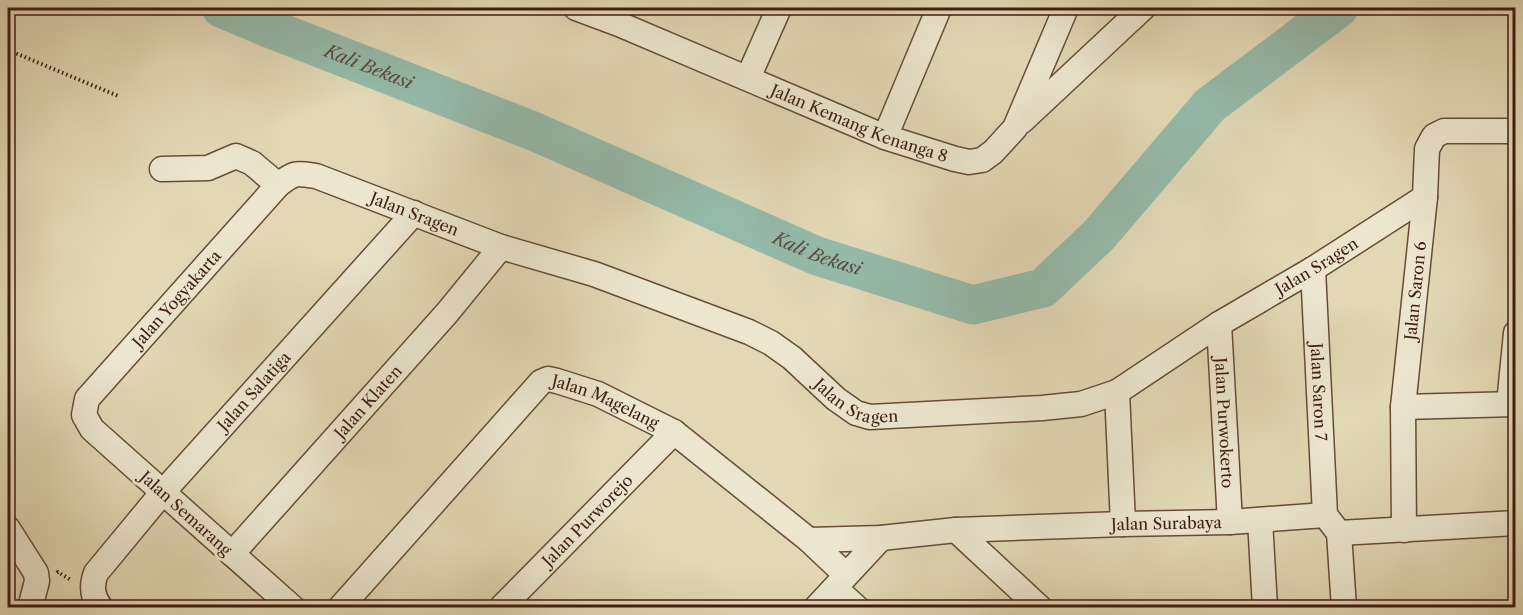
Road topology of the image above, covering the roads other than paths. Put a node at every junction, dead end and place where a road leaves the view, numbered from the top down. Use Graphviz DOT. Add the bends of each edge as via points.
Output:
graph roads {
  1 [pos="576,8"];
  2 [pos="779,8"];
  3 [pos="939,8"];
  4 [pos="1066,8"];
  5 [pos="1143,8"];
  6 [pos="623,16"];
  7 [pos="748,78"];
  8 [pos="1015,128"];
  9 [pos="1515,131"];
  10 [pos="885,137"];
  11 [pos="162,169"];
  12 [pos="278,184"];
  13 [pos="1425,197"];
  14 [pos="414,213"];
  15 [pos="501,247"];
  16 [pos="1313,269"];
  17 [pos="1219,324"];
  18 [pos="1515,333"];
  19 [pos="1117,392"];
  20 [pos="1512,404"];
  21 [pos="1403,407"];
  22 [pos="84,415"];
  23 [pos="674,432"];
  24 [pos="163,492"];
  25 [pos="1260,520"];
  26 [pos="1230,522"];
  27 [pos="1515,523"];
  28 [pos="1124,524"];
  29 [pos="1332,524"];
  30 [pos="8,530"];
  31 [pos="956,530"];
  32 [pos="1404,530"];
  33 [pos="881,538"];
  34 [pos="809,540"];
  35 [pos="232,554"];
  36 [pos="840,581"];
  37 [pos="97,592"];
  38 [pos="30,608"];
  39 [pos="293,608"];
  40 [pos="340,608"];
  41 [pos="501,608"];
  42 [pos="816,608"];
  43 [pos="857,608"];
  44 [pos="1040,608"];
  45 [pos="1265,608"];
  46 [pos="1344,608"];
  1 -- 6 [label="street, Jalan Kemang Kenanga 8"];
  2 -- 7 [label="street"];
  3 -- 10 [label="street"];
  4 -- 8 [label="street, Jalan Kemang Kenanga 8"];
  5 -- 8 [label="street"];
  6 -- 7 [label="street, Jalan Kemang Kenanga 8"];
  7 -- 10 [label="street, Jalan Kemang Kenanga 8"];
  8 -- 10 [label="street, Jalan Kemang Kenanga 8" via="993,152 982,160 969,162"];
  9 -- 13 [label="street, Jalan Saron 6" via="1444,130 1434,136 1427,149"];
  11 -- 12 [label="street" via="208,168 236,156 252,163"];
  12 -- 14 [label="street, Jalan Sragen" via="291,175 316,176"];
  12 -- 22 [label="street, Jalan Yogyakarta" via="87,399"];
  13 -- 16 [label="street, Jalan Sragen"];
  13 -- 21 [label="street, Jalan Saron 6"];
  14 -- 15 [label="street, Jalan Sragen"];
  14 -- 24 [label="street, Jalan Salatiga"];
  15 -- 19 [label="street, Jalan Sragen" via="594,274 749,332 792,358 836,399 856,413 870,417 1042,408 1081,404"];
  15 -- 35 [label="street, Jalan Klaten"];
  16 -- 17 [label="street, Jalan Sragen"];
  16 -- 29 [label="street, Jalan Saron 7"];
  17 -- 19 [label="street, Jalan Sragen"];
  17 -- 26 [label="street, Jalan Purwokerto"];
  18 -- 20 [label="street"];
  19 -- 28 [label="street"];
  20 -- 21 [label="street"];
  21 -- 32 [label="street, Jalan Saron 6"];
  22 -- 24 [label="street, Jalan Semarang" via="92,429"];
  23 -- 34 [label="street, Jalan Magelang"];
  23 -- 40 [label="street, Jalan Magelang" via="598,394 556,381 541,382"];
  23 -- 41 [label="street, Jalan Purworejo"];
  24 -- 35 [label="street, Jalan Semarang"];
  24 -- 37 [label="street, Jalan Salatiga"];
  25 -- 26 [label="street, Jalan Surabaya"];
  25 -- 29 [label="street, Jalan Surabaya"];
  25 -- 45 [label="street"];
  26 -- 28 [label="street, Jalan Surabaya"];
  27 -- 32 [label="street, Jalan Surabaya"];
  28 -- 31 [label="street, Jalan Surabaya"];
  29 -- 32 [label="street, Jalan Surabaya"];
  29 -- 46 [label="street, Jalan Saron 7"];
  30 -- 38 [label="street" via="37,577"];
  31 -- 33 [label="street, Jalan Surabaya"];
  31 -- 44 [label="street"];
  33 -- 34 [label="street, Jalan Surabaya"];
  33 -- 36 [label="street"];
  34 -- 36 [label="street, Jalan Magelang"];
  35 -- 39 [label="street, Jalan Semarang"];
  36 -- 42 [label="street"];
  36 -- 43 [label="street, Jalan Magelang"];
}
